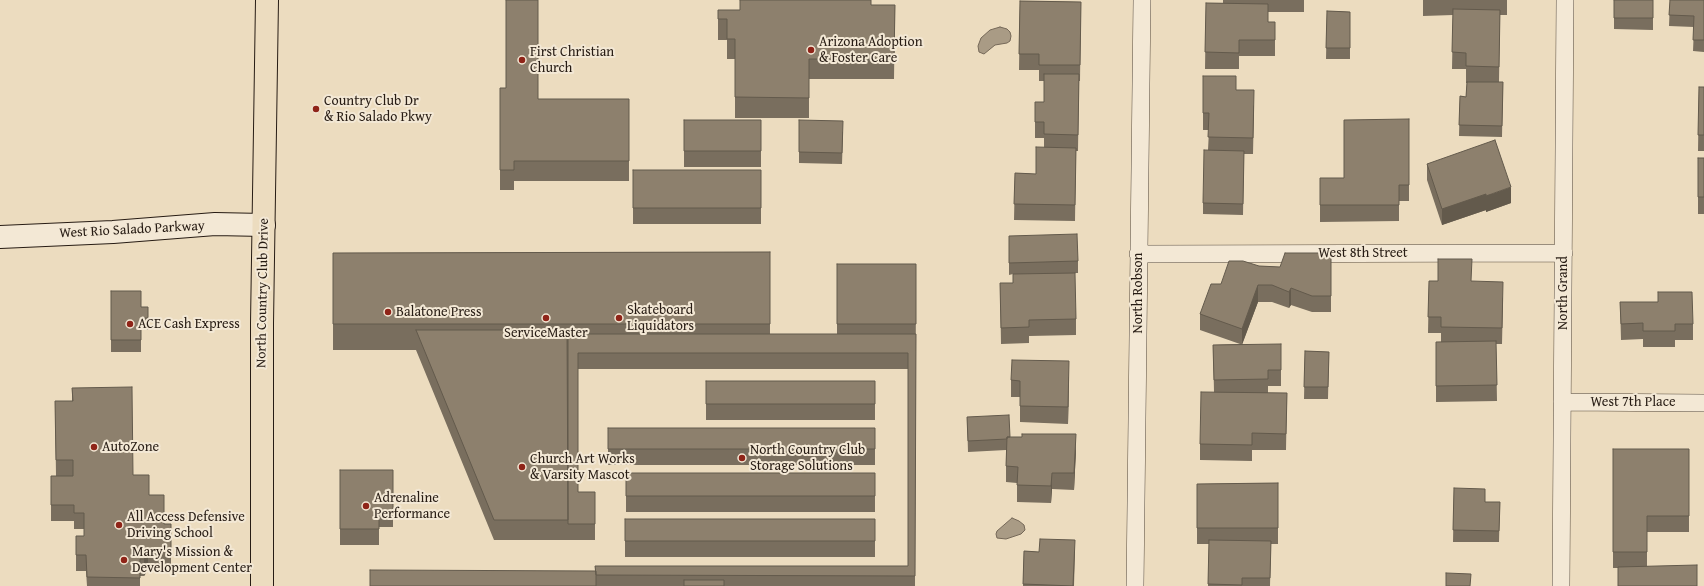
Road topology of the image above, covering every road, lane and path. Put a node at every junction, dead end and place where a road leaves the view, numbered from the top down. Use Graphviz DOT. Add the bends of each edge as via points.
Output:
graph roads {
  1 [pos="267,0"];
  2 [pos="1142,0"];
  3 [pos="1565,0"];
  4 [pos="264,225"];
  5 [pos="0,237"];
  6 [pos="1564,253"];
  7 [pos="1138,254"];
  8 [pos="1562,402"];
  9 [pos="1704,403"];
  10 [pos="262,586"];
  11 [pos="1135,586"];
  12 [pos="1561,586"];
  1 -- 4 [label="main road, North Country Club Drive"];
  2 -- 7 [label="street, North Robson"];
  3 -- 6 [label="street, North Grand"];
  4 -- 5 [label="main road, West Rio Salado Parkway" via="215,224"];
  4 -- 10 [label="main road, North Country Club Drive"];
  6 -- 7 [label="street, West 8th Street"];
  6 -- 8 [label="street, North Grand"];
  7 -- 11 [label="street, North Robson"];
  8 -- 9 [label="street, West 7th Place"];
  8 -- 12 [label="street, North Grand"];
}
